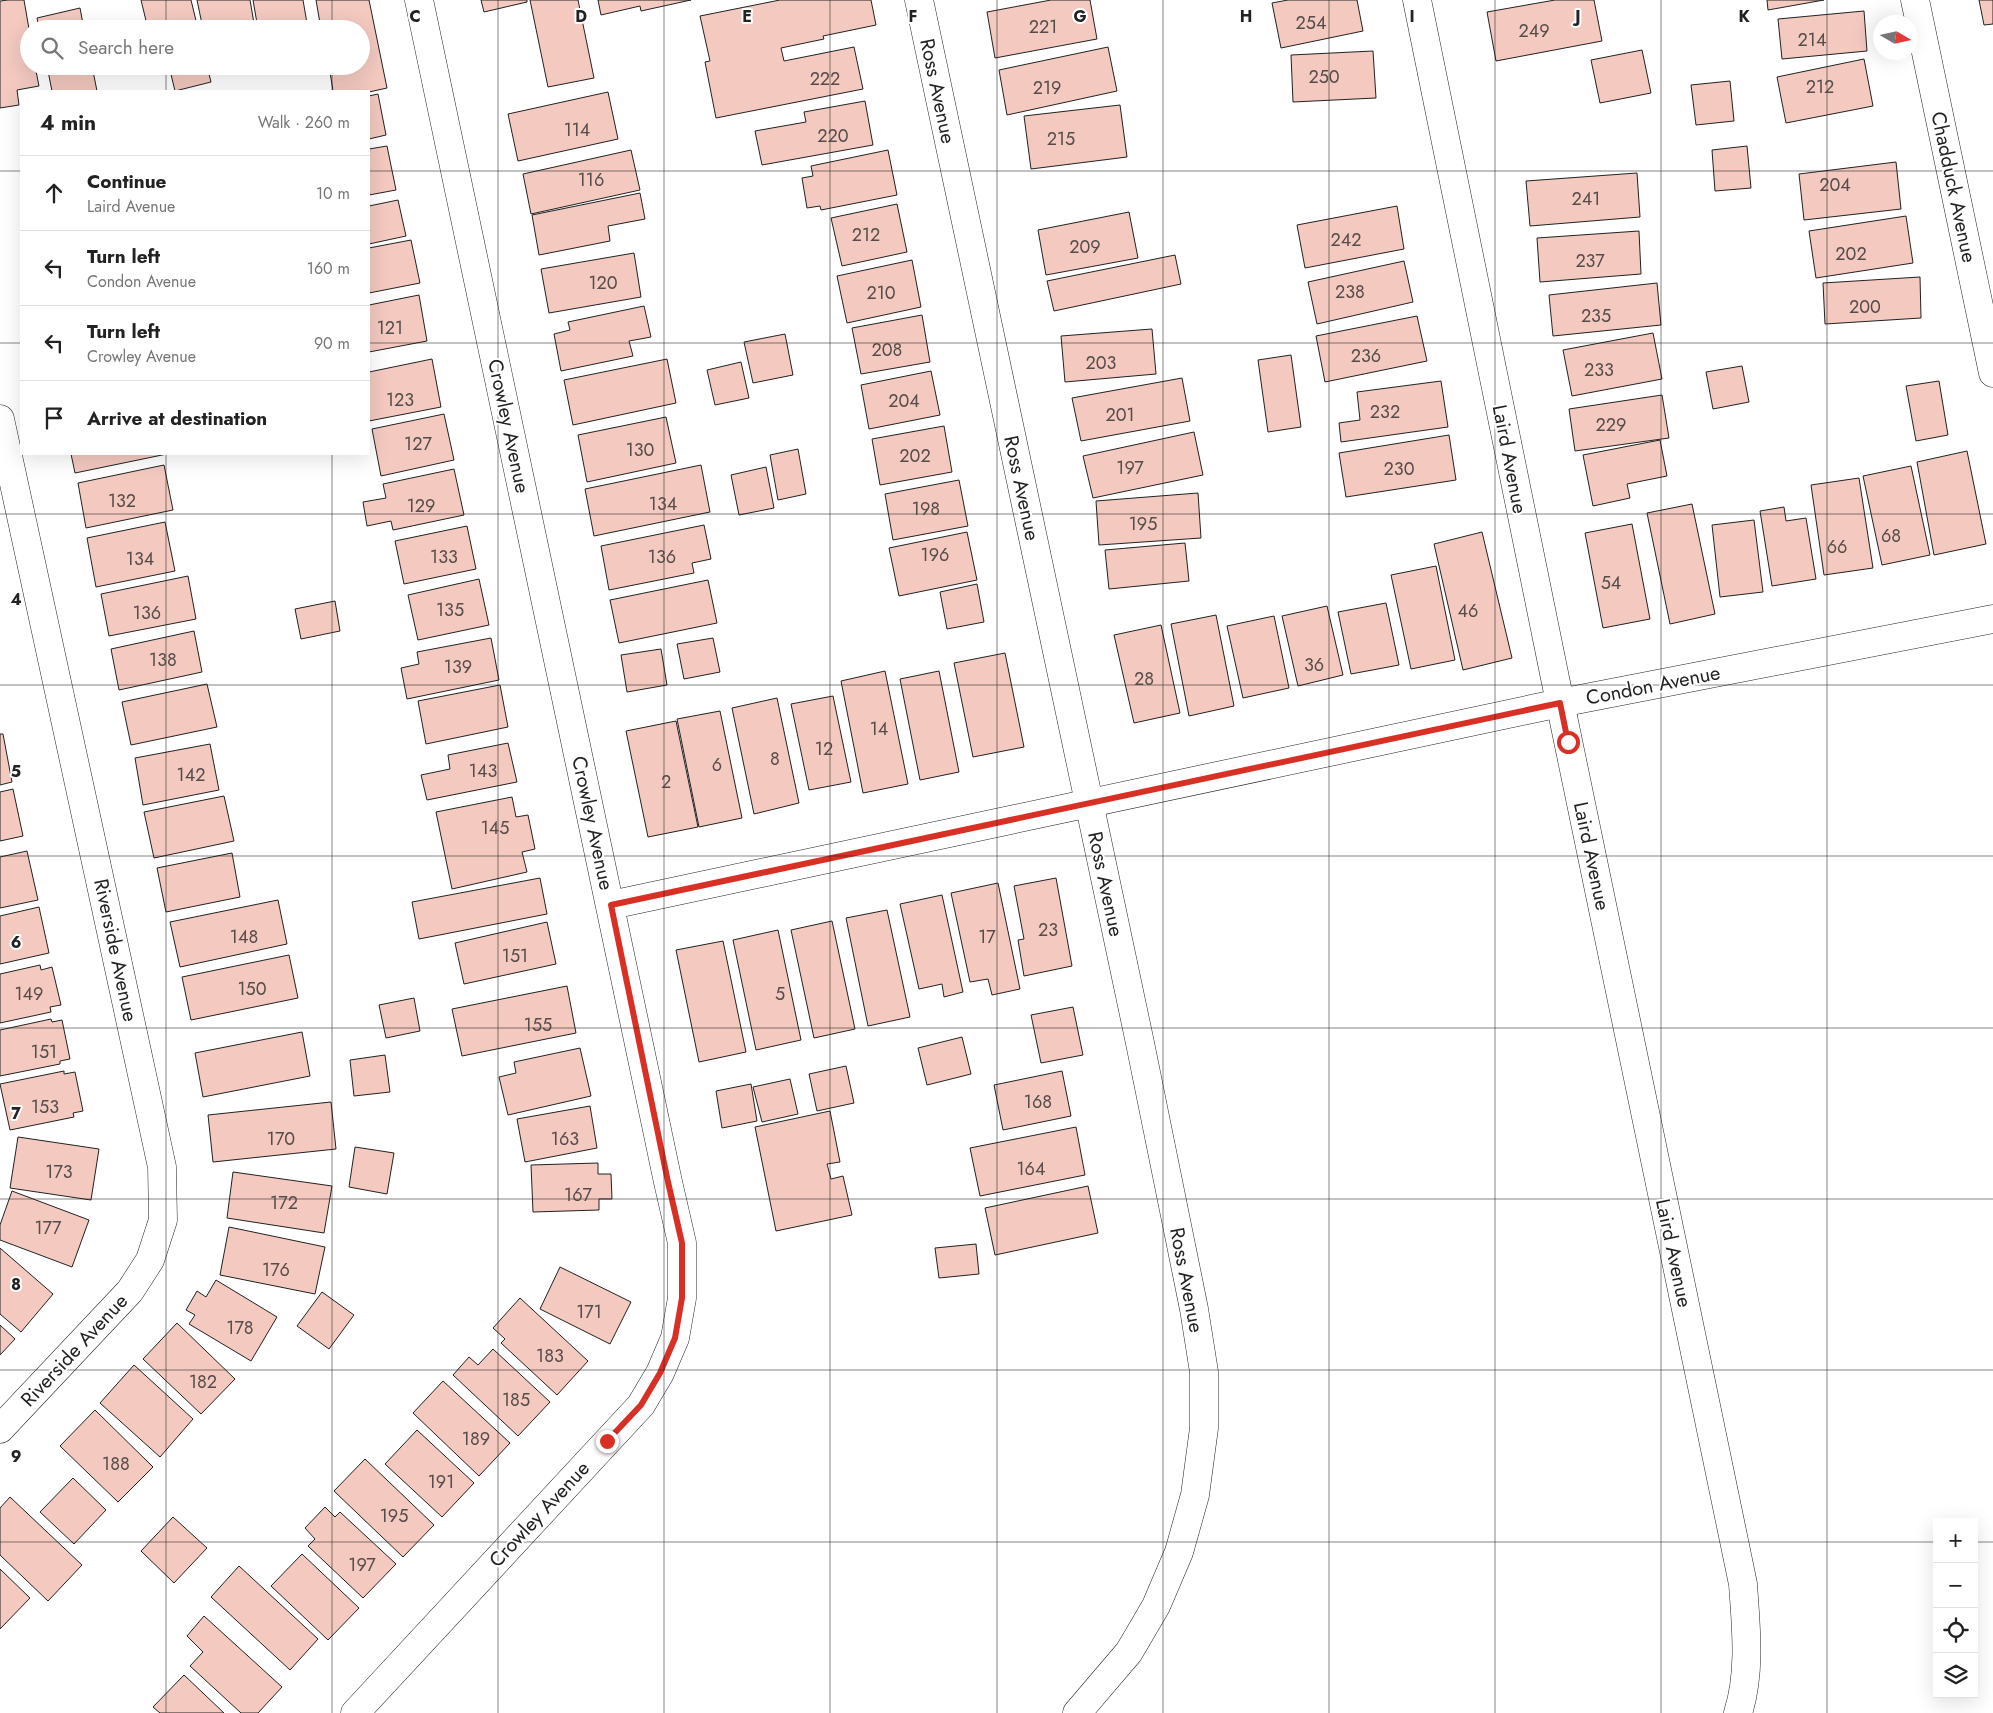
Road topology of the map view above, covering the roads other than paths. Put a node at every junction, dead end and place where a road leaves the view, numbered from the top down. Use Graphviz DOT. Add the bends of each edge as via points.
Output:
graph roads {
  1 [pos="419,0"];
  2 [pos="919,0"];
  3 [pos="1417,0"];
  4 [pos="1915,0"];
  5 [pos="1993,373"];
  6 [pos="0,419"];
  7 [pos="1993,619"];
  8 [pos="1560,703"];
  9 [pos="1089,803"];
  10 [pos="611,905"];
  11 [pos="0,1429"];
  12 [pos="355,1713"];
  13 [pos="1077,1713"];
  14 [pos="1738,1713"];
  1 -- 10 [label="street, Crowley Avenue"];
  2 -- 9 [label="street, Ross Avenue"];
  3 -- 8 [label="street, Laird Avenue"];
  4 -- 5 [label="street, Chadduck Avenue"];
  6 -- 11 [label="street, Riverside Avenue" via="162,1166 163,1220 150,1260 130,1291"];
  7 -- 8 [label="street, Condon Avenue"];
  8 -- 9 [label="street, Condon Avenue"];
  8 -- 14 [label="street, Laird Avenue" via="1743,1584 1747,1639 1744,1694"];
  9 -- 10 [label="street, Condon Avenue"];
  9 -- 13 [label="street, Ross Avenue" via="1194,1309 1204,1372 1204,1428 1195,1495 1179,1552 1156,1606 1129,1652"];
  10 -- 12 [label="street, Crowley Avenue" via="682,1243 682,1298 675,1338 641,1405"];
}
